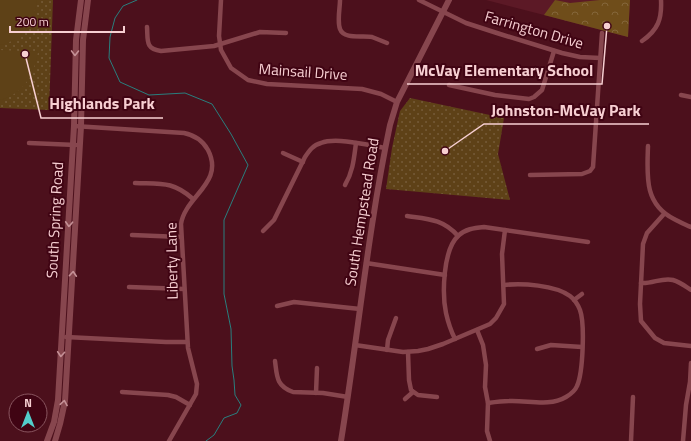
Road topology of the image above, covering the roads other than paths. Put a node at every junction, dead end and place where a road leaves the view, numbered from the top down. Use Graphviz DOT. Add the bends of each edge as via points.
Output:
graph roads {
  1 [pos="81,0"];
  2 [pos="88,0"];
  3 [pos="221,0"];
  4 [pos="340,0"];
  5 [pos="419,0"];
  6 [pos="449,0"];
  7 [pos="661,0"];
  8 [pos="442,12"];
  9 [pos="147,27"];
  10 [pos="286,33"];
  11 [pos="602,33"];
  12 [pos="642,42"];
  13 [pos="387,43"];
  14 [pos="220,45"];
  15 [pos="554,51"];
  16 [pos="600,58"];
  17 [pos="449,85"];
  18 [pos="681,95"];
  19 [pos="691,97"];
  20 [pos="397,102"];
  21 [pos="74,126"];
  22 [pos="81,126"];
  23 [pos="356,143"];
  24 [pos="29,144"];
  25 [pos="72,145"];
  26 [pos="79,146"];
  27 [pos="648,146"];
  28 [pos="385,148"];
  29 [pos="283,153"];
  30 [pos="302,162"];
  31 [pos="530,175"];
  32 [pos="135,183"];
  33 [pos="345,185"];
  34 [pos="193,200"];
  35 [pos="70,201"];
  36 [pos="77,201"];
  37 [pos="664,214"];
  38 [pos="407,216"];
  39 [pos="691,227"];
  40 [pos="505,230"];
  41 [pos="263,231"];
  42 [pos="132,235"];
  43 [pos="458,236"];
  44 [pos="181,237"];
  45 [pos="588,242"];
  46 [pos="366,263"];
  47 [pos="445,275"];
  48 [pos="641,283"];
  49 [pos="504,285"];
  50 [pos="129,287"];
  51 [pos="184,289"];
  52 [pos="691,290"];
  53 [pos="582,294"];
  54 [pos="574,300"];
  55 [pos="277,306"];
  56 [pos="360,309"];
  57 [pos="396,318"];
  58 [pos="477,330"];
  59 [pos="62,336"];
  60 [pos="69,337"];
  61 [pos="455,339"];
  62 [pos="187,342"];
  63 [pos="355,345"];
  64 [pos="691,346"];
  65 [pos="582,347"];
  66 [pos="537,349"];
  67 [pos="387,350"];
  68 [pos="408,352"];
  69 [pos="275,361"];
  70 [pos="691,363"];
  71 [pos="317,368"];
  72 [pos="122,392"];
  73 [pos="413,392"];
  74 [pos="316,393"];
  75 [pos="348,397"];
  76 [pos="437,397"];
  77 [pos="633,397"];
  78 [pos="405,399"];
  79 [pos="689,399"];
  80 [pos="488,403"];
  81 [pos="190,405"];
  82 [pos="47,441"];
  83 [pos="54,441"];
  84 [pos="169,441"];
  85 [pos="341,441"];
  86 [pos="490,441"];
  87 [pos="631,441"];
  88 [pos="683,441"];
  1 -- 21 [label="main road, South Spring Road, one-way" via="76,40"];
  2 -- 22 [label="main road, South Spring Road" via="83,40"];
  3 -- 14 [label="street, Mainsail Drive"];
  4 -- 13 [label="street" via="342,32 349,36 371,37"];
  5 -- 8 [label="street, Farrington Drive"];
  6 -- 8 [label="main road, South Hempstead Road"];
  7 -- 12 [label="street" via="662,10 657,27"];
  8 -- 15 [label="street, Farrington Drive" via="466,23"];
  8 -- 20 [label="main road, South Hempstead Road"];
  9 -- 14 [label="street" via="150,50 194,49"];
  10 -- 14 [label="street" via="260,32"];
  11 -- 16 [label="street"];
  14 -- 20 [label="street, Mainsail Drive" via="231,68 248,80 267,84 362,89"];
  15 -- 16 [label="street, Farrington Drive" via="580,57"];
  15 -- 17 [label="street" via="542,90 529,99"];
  16 -- 31 [label="street" via="593,167 590,172 580,174"];
  18 -- 19 [label="street"];
  20 -- 28 [label="main road, South Hempstead Road"];
  21 -- 22 [label="street, Liberty Lane"];
  21 -- 25 [label="main road, South Spring Road"];
  22 -- 26 [label="main road, South Spring Road"];
  22 -- 34 [label="street, Liberty Lane" via="178,132 195,136 207,148 212,167 207,184"];
  23 -- 28 [label="street"];
  23 -- 30 [label="street" via="337,140 319,143"];
  23 -- 33 [label="street" via="352,169"];
  24 -- 25 [label="street"];
  25 -- 26 [label="street"];
  25 -- 35 [label="main road, South Spring Road"];
  26 -- 36 [label="main road, South Spring Road"];
  27 -- 37 [label="street" via="647,179 652,197"];
  28 -- 46 [label="main road, South Hempstead Road"];
  29 -- 30 [label="street"];
  30 -- 41 [label="street" via="274,220"];
  32 -- 34 [label="street" via="180,188"];
  34 -- 44 [label="street, Liberty Lane" via="182,217"];
  35 -- 36 [label="main road"];
  35 -- 59 [label="main road, South Spring Road, one-way"];
  60 -- 36 [label="main road, South Spring Road, one-way"];
  37 -- 39 [label="street"];
  37 -- 48 [label="street" via="647,233 643,244"];
  38 -- 43 [label="street" via="443,223"];
  40 -- 43 [label="street" via="473,228"];
  40 -- 45 [label="street"];
  40 -- 49 [label="street" via="502,254"];
  42 -- 44 [label="street"];
  43 -- 47 [label="street" via="449,249"];
  44 -- 51 [label="street, Liberty Lane"];
  46 -- 47 [label="street"];
  46 -- 56 [label="main road, South Hempstead Road"];
  47 -- 61 [label="street" via="446,314"];
  48 -- 52 [label="street" via="668,279 675,280"];
  48 -- 64 [label="street" via="641,321 648,331 664,343"];
  49 -- 54 [label="street" via="522,284 552,289 561,291"];
  49 -- 58 [label="street" via="501,312 490,324"];
  50 -- 51 [label="street"];
  51 -- 62 [label="street, Liberty Lane"];
  53 -- 54 [label="street"];
  54 -- 65 [label="street" via="581,311"];
  55 -- 56 [label="street" via="294,302"];
  56 -- 63 [label="main road, South Hempstead Road"];
  57 -- 67 [label="street"];
  58 -- 61 [label="street"];
  58 -- 80 [label="street" via="484,351"];
  59 -- 60 [label="street"];
  59 -- 82 [label="main road, South Spring Road, one-way" via="58,400"];
  60 -- 62 [label="street"];
  83 -- 60 [label="main road, South Spring Road, one-way" via="65,401"];
  61 -- 68 [label="street" via="428,350"];
  62 -- 81 [label="street, Liberty Lane" via="197,384 196,394"];
  63 -- 67 [label="street"];
  63 -- 75 [label="main road, South Hempstead Road"];
  65 -- 66 [label="street" via="551,345"];
  65 -- 80 [label="street" via="579,381 572,393 566,397 553,402 509,400"];
  67 -- 68 [label="street"];
  68 -- 73 [label="street" via="409,384"];
  69 -- 74 [label="street" via="277,378 282,386 293,392"];
  70 -- 79 [label="street"];
  71 -- 74 [label="street"];
  72 -- 81 [label="street" via="168,395"];
  73 -- 76 [label="street"];
  73 -- 78 [label="street"];
  74 -- 75 [label="street"];
  75 -- 85 [label="main road, South Hempstead Road"];
  77 -- 87 [label="street"];
  79 -- 88 [label="street"];
  80 -- 86 [label="street" via="487,431"];
  81 -- 84 [label="street, Liberty Lane"];
}
